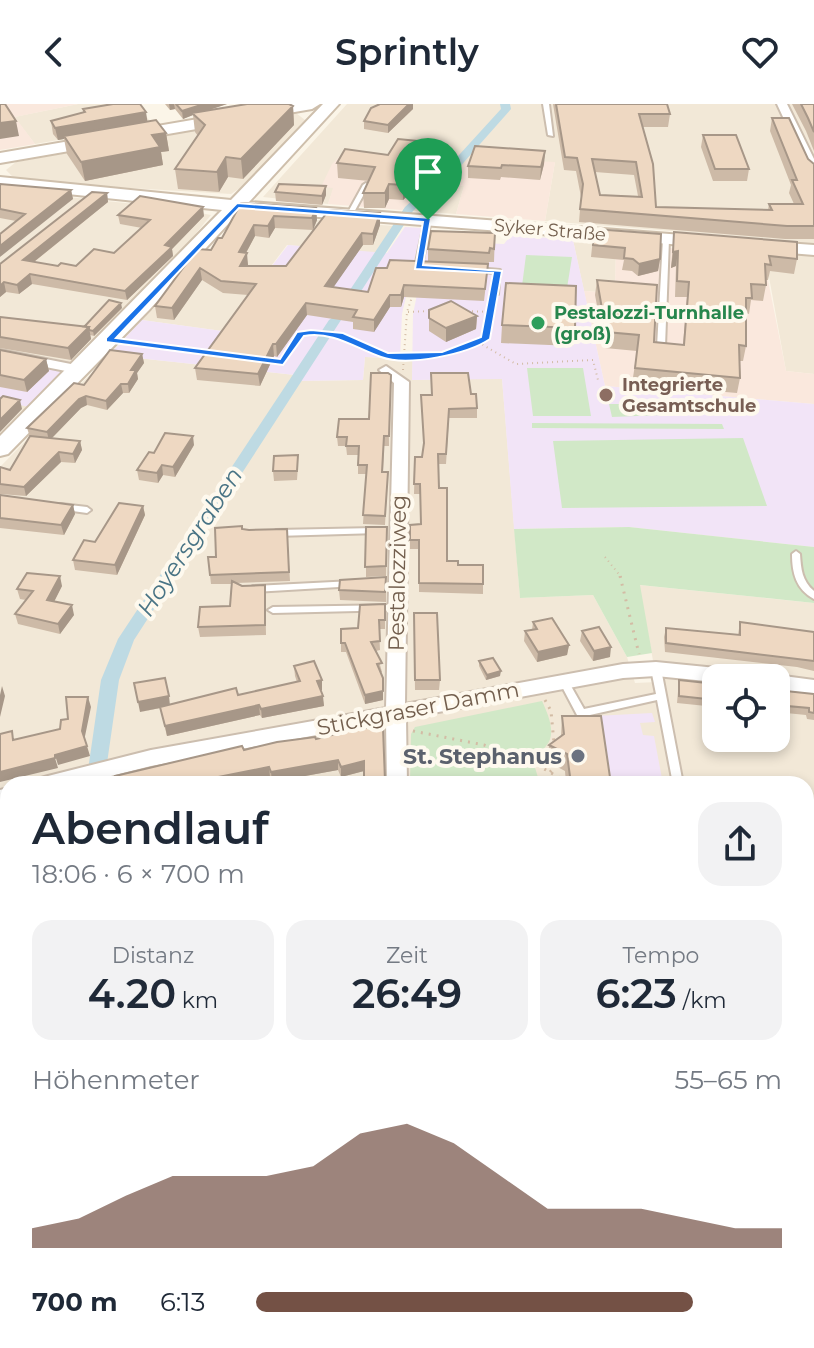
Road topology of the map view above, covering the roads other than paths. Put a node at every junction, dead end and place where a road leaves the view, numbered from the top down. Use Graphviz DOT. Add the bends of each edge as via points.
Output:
graph roads {
  1 [pos="312,104"];
  2 [pos="331,104"];
  3 [pos="546,104"];
  4 [pos="782,104"];
  5 [pos="293,107"];
  6 [pos="315,122"];
  7 [pos="551,135"];
  8 [pos="1,159"];
  9 [pos="814,171"];
  10 [pos="0,182"];
  11 [pos="366,185"];
  12 [pos="237,206"];
  13 [pos="350,214"];
  14 [pos="422,225"];
  15 [pos="437,237"];
  16 [pos="666,239"];
  17 [pos="814,250"];
  18 [pos="431,268"];
  19 [pos="470,269"];
  20 [pos="496,293"];
  21 [pos="661,347"];
  22 [pos="0,354"];
  23 [pos="81,370"];
  24 [pos="386,370"];
  25 [pos="0,449"];
  26 [pos="46,506"];
  27 [pos="87,510"];
  28 [pos="398,531"];
  29 [pos="263,534"];
  30 [pos="796,554"];
  31 [pos="367,583"];
  32 [pos="243,590"];
  33 [pos="814,596"];
  34 [pos="397,608"];
  35 [pos="273,610"];
  36 [pos="649,669"];
  37 [pos="702,674"];
  38 [pos="564,681"];
  39 [pos="790,684"];
  40 [pos="814,687"];
  41 [pos="662,696"];
  42 [pos="398,720"];
  43 [pos="75,776"];
  44 [pos="397,776"];
  45 [pos="677,776"];
  1 -- 5 [label="main road"];
  2 -- 6 [label="main road"];
  3 -- 7 [label="lane" via="553,122"];
  4 -- 9 [label="street"];
  5 -- 6 [label="main road" via="310,112"];
  5 -- 8 [label="main road"];
  6 -- 12 [label="main road"];
  10 -- 12 [label="main road, Syker Straße" via="87,198"];
  11 -- 13 [label="lane"];
  12 -- 13 [label="main road, Syker Straße"];
  12 -- 23 [label="main road"];
  13 -- 14 [label="main road, Syker Straße"];
  14 -- 15 [label="lane"];
  14 -- 16 [label="main road, Syker Straße"];
  14 -- 18 [label="lane" via="418,267"];
  16 -- 17 [label="main road, Syker Straße"];
  16 -- 21 [label="lane"];
  19 -- 20 [label="lane" via="498,271"];
  22 -- 23 [label="street"];
  23 -- 25 [label="main road"];
  24 -- 28 [label="street, Pestalozziweg" via="402,382"];
  26 -- 27 [label="lane"];
  28 -- 29 [label="lane"];
  28 -- 34 [label="street, Pestalozziweg" via="390,582"];
  30 -- 33 [label="lane" via="796,573"];
  31 -- 32 [label="lane"];
  34 -- 35 [label="lane"];
  34 -- 42 [label="street, Pestalozziweg"];
  36 -- 37 [label="street, Stickgraser Damm"];
  36 -- 38 [label="street, Stickgraser Damm"];
  36 -- 41 [label="lane"];
  38 -- 41 [label="lane" via="581,713"];
  38 -- 42 [label="street, Stickgraser Damm"];
  39 -- 40 [label="street"];
  41 -- 45 [label="lane"];
  42 -- 43 [label="street, Stickgraser Damm"];
  42 -- 44 [label="street, Pestalozziweg"];
}
